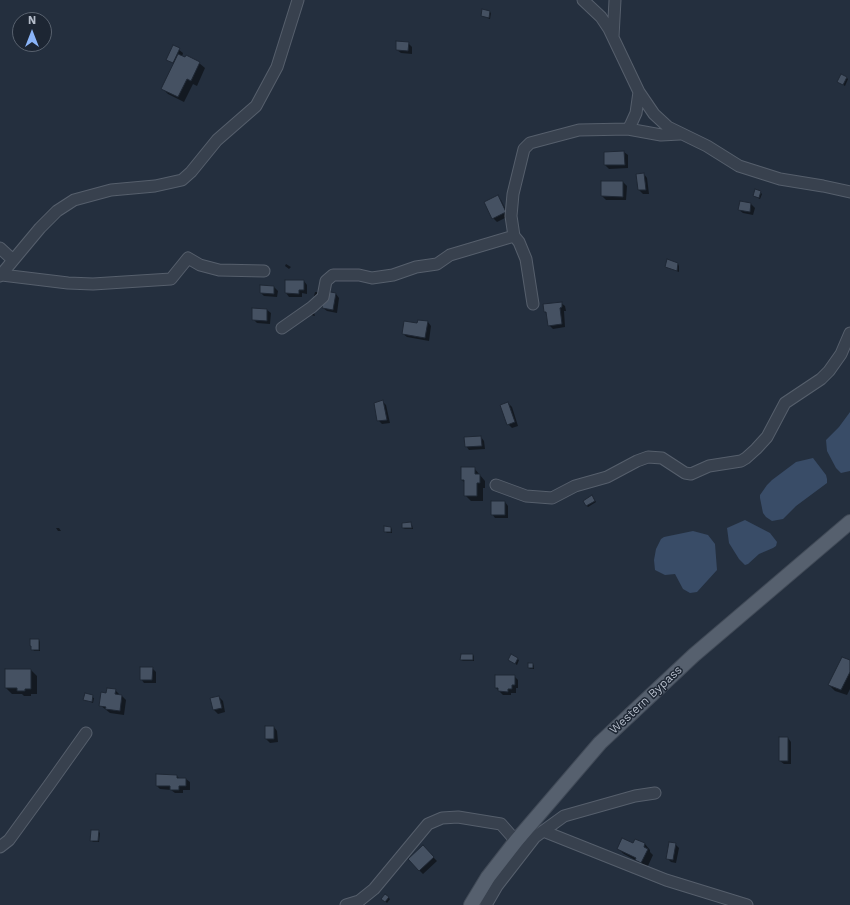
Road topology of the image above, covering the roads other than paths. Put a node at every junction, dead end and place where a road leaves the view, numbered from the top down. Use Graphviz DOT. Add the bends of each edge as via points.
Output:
graph roads {
  1 [pos="298,0"];
  2 [pos="583,0"];
  3 [pos="615,0"];
  4 [pos="613,37"];
  5 [pos="639,92"];
  6 [pos="628,129"];
  7 [pos="682,134"];
  8 [pos="850,192"];
  9 [pos="514,236"];
  10 [pos="0,248"];
  11 [pos="13,260"];
  12 [pos="264,271"];
  13 [pos="1,275"];
  14 [pos="533,304"];
  15 [pos="282,328"];
  16 [pos="850,333"];
  17 [pos="496,485"];
  18 [pos="850,522"];
  19 [pos="86,733"];
  20 [pos="655,793"];
  21 [pos="543,831"];
  22 [pos="516,841"];
  23 [pos="0,847"];
  24 [pos="346,905"];
  25 [pos="471,905"];
  26 [pos="486,905"];
  27 [pos="747,905"];
  1 -- 11 [label="street" via="277,67 256,106 217,140 191,172 182,180 155,186 111,190 74,200 57,211"];
  2 -- 4 [label="street" via="601,17"];
  3 -- 4 [label="street"];
  4 -- 5 [label="street"];
  5 -- 6 [label="street" via="636,113"];
  5 -- 7 [label="street" via="654,114 668,127"];
  6 -- 7 [label="street" via="661,135"];
  6 -- 9 [label="street" via="578,130 530,143 524,148 513,194 511,216"];
  7 -- 8 [label="street" via="745,168 780,179"];
  9 -- 14 [label="street" via="526,259"];
  9 -- 15 [label="street" via="450,255 437,264 416,267 393,275 372,278 333,275 326,281 323,297"];
  10 -- 11 [label="street"];
  11 -- 13 [label="street"];
  12 -- 13 [label="street" via="219,270 200,265 188,258 171,279 93,284"];
  16 -- 17 [label="street" via="841,354 829,371 785,403 767,437 741,461 708,466 691,474 685,473 662,458 648,457 607,477 574,486 552,498 526,496"];
  18 -- 22 [label="main road, Western Bypass" via="694,655 600,743"];
  19 -- 23 [label="street" via="8,840"];
  20 -- 21 [label="street" via="564,816"];
  21 -- 26 [label="street" via="535,837 497,886"];
  21 -- 27 [label="street" via="666,880"];
  22 -- 24 [label="street" via="501,824 458,817 442,818 428,824 374,889 359,901"];
  22 -- 25 [label="main road, Western Bypass" via="488,877"];
}
